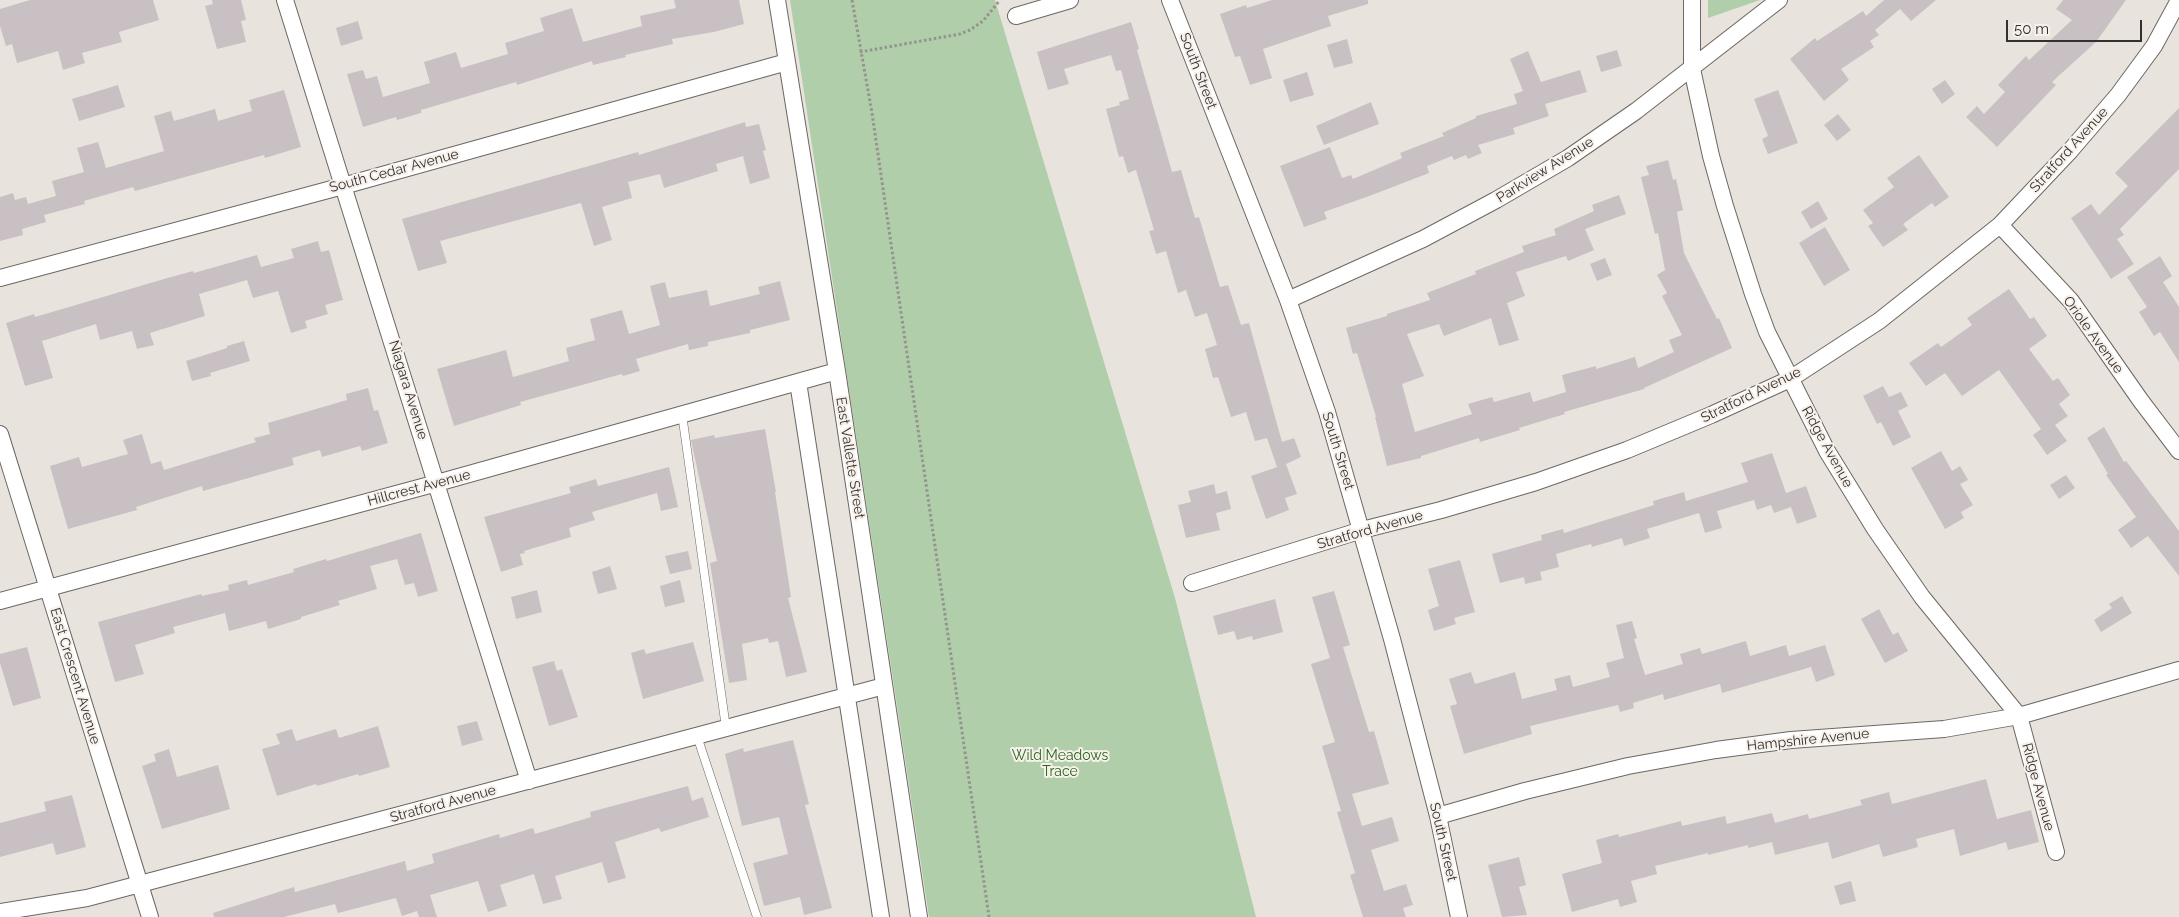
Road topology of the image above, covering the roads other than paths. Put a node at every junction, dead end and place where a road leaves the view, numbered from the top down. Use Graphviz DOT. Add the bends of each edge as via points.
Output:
graph roads {
  1 [pos="286,0"];
  2 [pos="777,0"];
  3 [pos="1070,0"];
  4 [pos="1170,0"];
  5 [pos="1692,0"];
  6 [pos="1779,0"];
  7 [pos="2179,0"];
  8 [pos="1016,16"];
  9 [pos="787,62"];
  10 [pos="1692,69"];
  11 [pos="343,186"];
  12 [pos="2000,225"];
  13 [pos="0,278"];
  14 [pos="1288,300"];
  15 [pos="837,371"];
  16 [pos="1790,379"];
  17 [pos="798,382"];
  18 [pos="682,414"];
  19 [pos="0,434"];
  20 [pos="2179,451"];
  21 [pos="436,483"];
  22 [pos="1362,530"];
  23 [pos="1192,584"];
  24 [pos="48,587"];
  25 [pos="0,601"];
  26 [pos="2179,670"];
  27 [pos="884,686"];
  28 [pos="846,696"];
  29 [pos="2019,716"];
  30 [pos="726,728"];
  31 [pos="697,736"];
  32 [pos="529,781"];
  33 [pos="1438,816"];
  34 [pos="2056,852"];
  35 [pos="140,884"];
  36 [pos="0,912"];
  37 [pos="150,917"];
  38 [pos="757,917"];
  39 [pos="881,917"];
  40 [pos="919,917"];
  41 [pos="1459,917"];
  1 -- 11 [label="street, Niagara Avenue"];
  2 -- 9 [label="street, East Vallette Street"];
  3 -- 8 [label="street"];
  4 -- 14 [label="street, South Street"];
  5 -- 10 [label="street, Ridge Avenue"];
  6 -- 10 [label="street, Parkview Avenue"];
  7 -- 12 [label="street, Stratford Avenue" via="2154,46 2118,95"];
  9 -- 11 [label="street, South Cedar Avenue"];
  9 -- 15 [label="street, East Vallette Street"];
  10 -- 14 [label="street, Parkview Avenue" via="1575,153 1496,200 1423,239"];
  10 -- 16 [label="street, Ridge Avenue" via="1724,206 1767,332"];
  11 -- 13 [label="street, South Cedar Avenue"];
  11 -- 21 [label="street, Niagara Avenue"];
  12 -- 16 [label="street, Stratford Avenue" via="1879,321"];
  12 -- 20 [label="street, Oriole Avenue" via="2071,301"];
  14 -- 22 [label="street, South Street" via="1327,412"];
  15 -- 17 [label="street, Hillcrest Avenue"];
  15 -- 27 [label="street, East Vallette Street"];
  16 -- 22 [label="street, Stratford Avenue" via="1627,450 1536,482"];
  16 -- 29 [label="street, Ridge Avenue" via="1827,451 1875,529 1942,622"];
  17 -- 18 [label="street, Hillcrest Avenue"];
  17 -- 28 [label="street"];
  18 -- 21 [label="street, Hillcrest Avenue"];
  18 -- 30 [label="lane"];
  19 -- 24 [label="street, East Crescent Avenue"];
  21 -- 24 [label="street, Hillcrest Avenue"];
  21 -- 32 [label="street, Niagara Avenue"];
  22 -- 23 [label="street, Stratford Avenue"];
  22 -- 33 [label="street, South Street"];
  24 -- 25 [label="street, Hillcrest Avenue"];
  24 -- 35 [label="street, East Crescent Avenue"];
  26 -- 29 [label="street, Hampshire Avenue"];
  27 -- 28 [label="street, Stratford Avenue"];
  27 -- 40 [label="street, East Vallette Street"];
  28 -- 30 [label="street, Stratford Avenue"];
  28 -- 39 [label="street"];
  29 -- 33 [label="street, Hampshire Avenue" via="1944,729 1874,732 1716,750 1628,766"];
  29 -- 34 [label="street, Ridge Avenue"];
  30 -- 31 [label="street, Stratford Avenue"];
  31 -- 32 [label="street, Stratford Avenue"];
  31 -- 38 [label="lane"];
  32 -- 35 [label="street, Stratford Avenue"];
  33 -- 41 [label="street, South Street"];
  35 -- 36 [label="street, Stratford Avenue" via="79,899"];
  35 -- 37 [label="street, East Crescent Avenue"];
}
